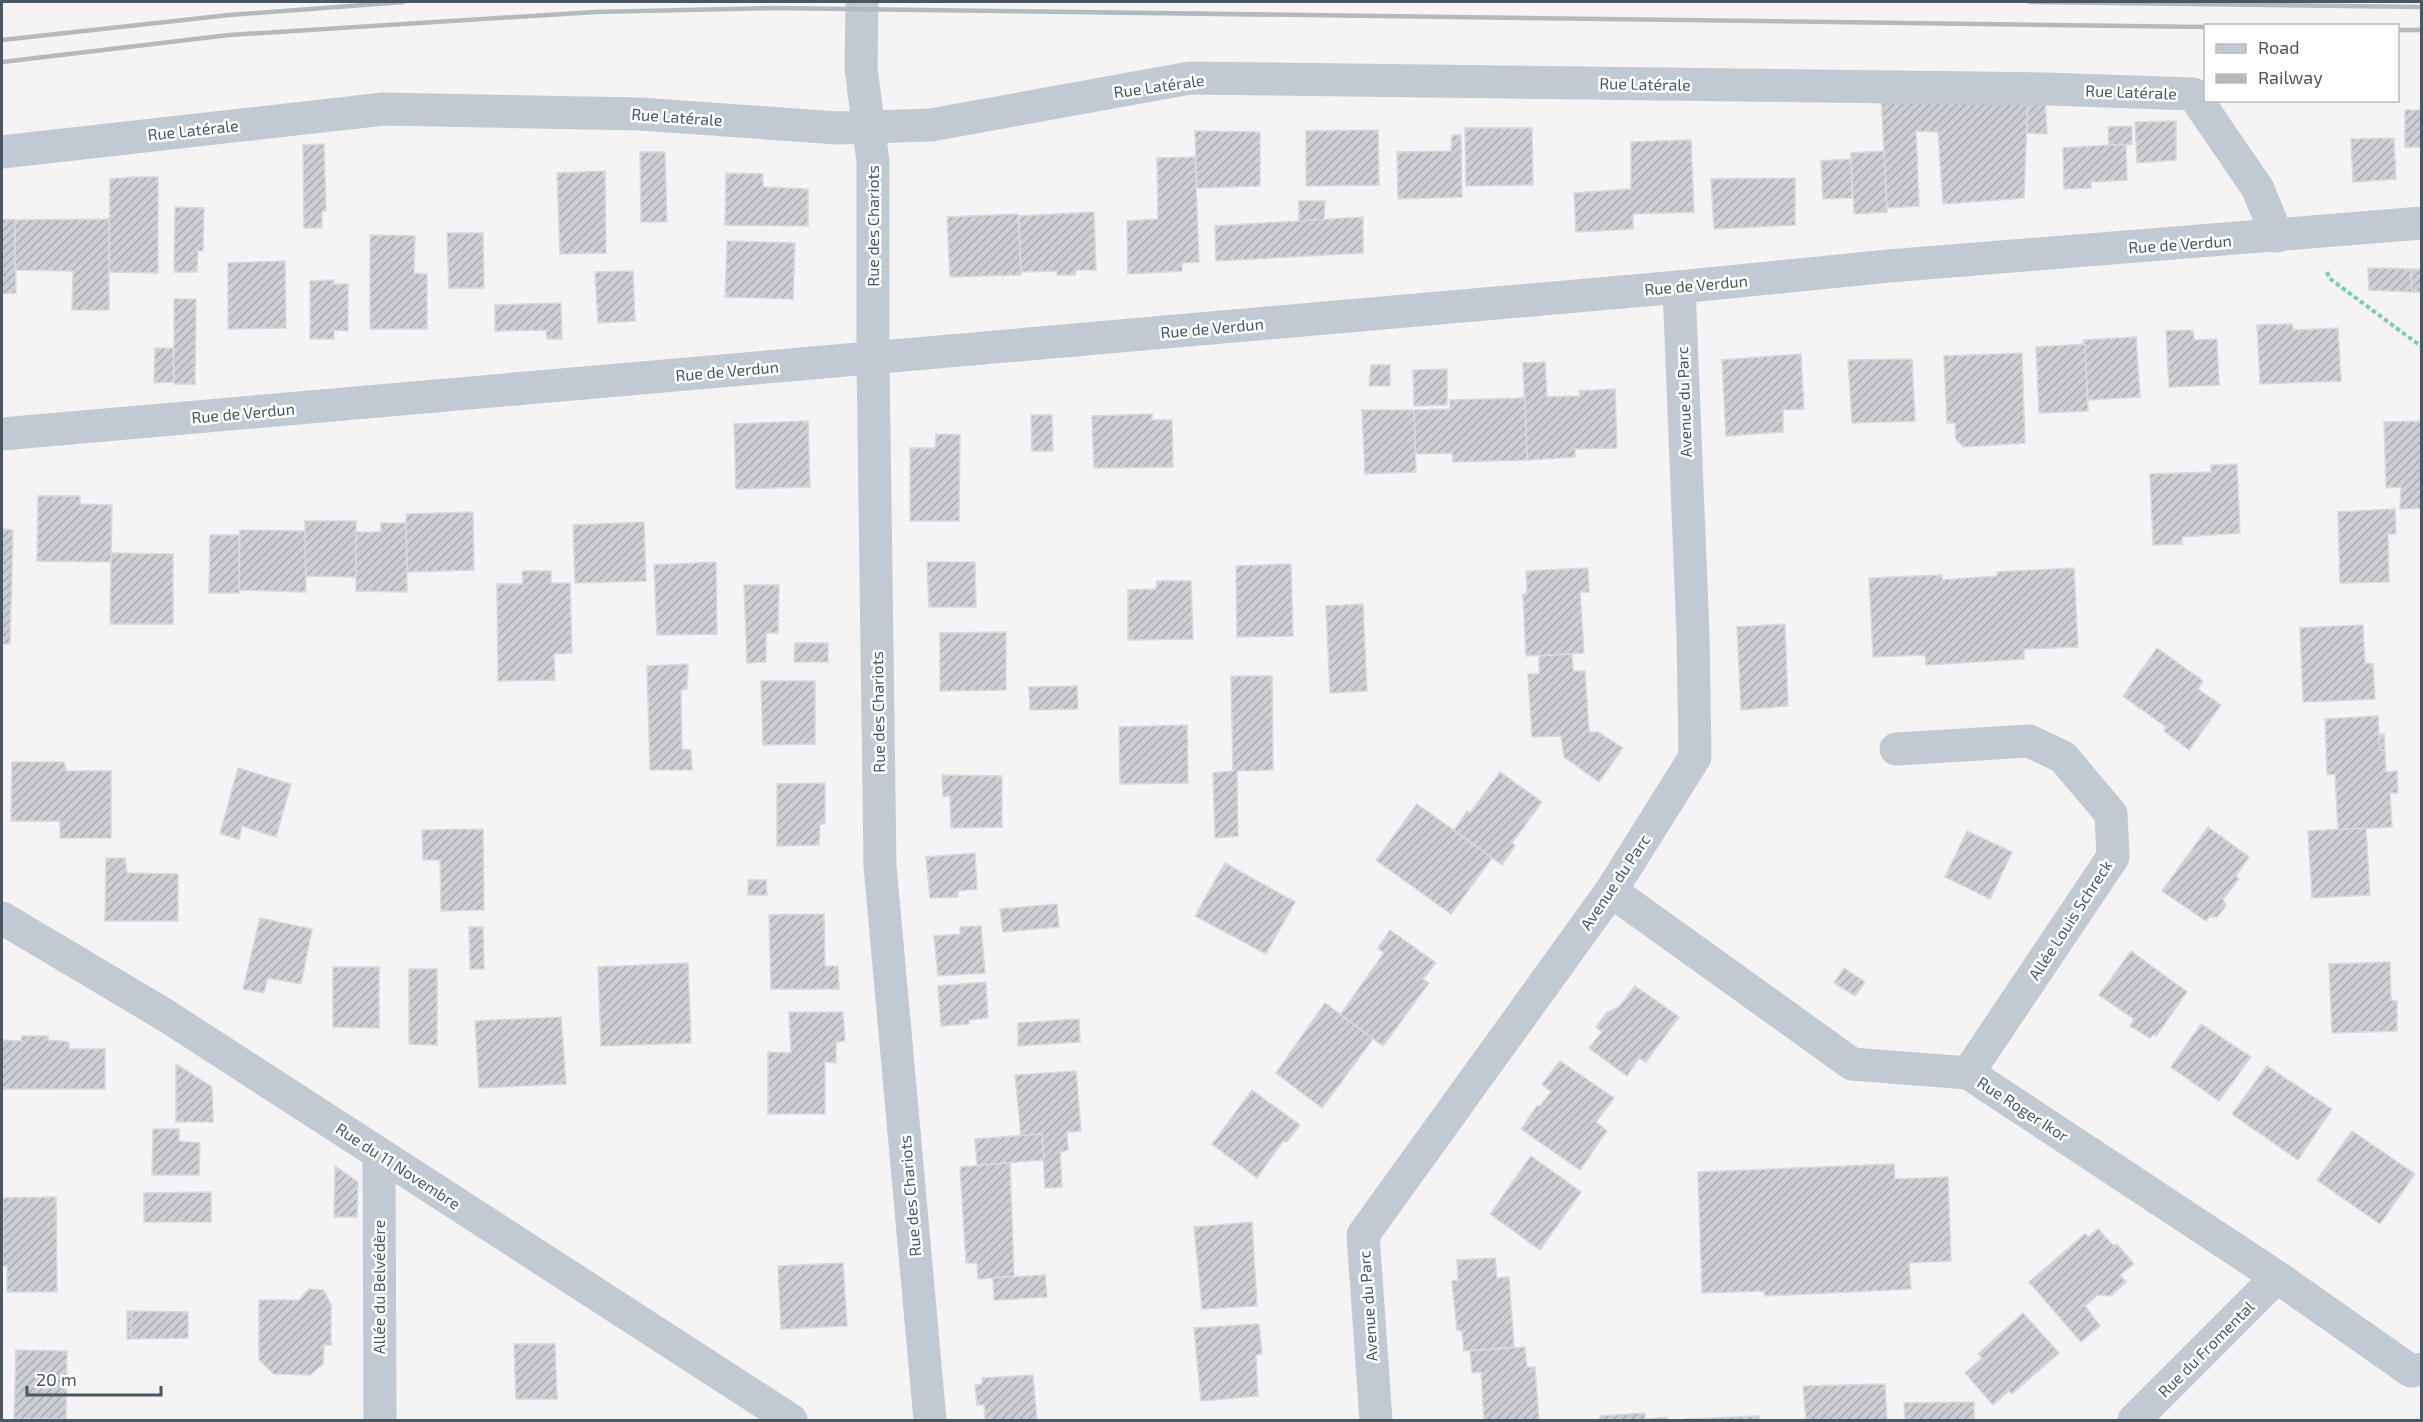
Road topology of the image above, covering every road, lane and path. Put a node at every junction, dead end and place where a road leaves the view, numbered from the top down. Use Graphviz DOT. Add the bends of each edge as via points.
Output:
graph roads {
  1 [pos="862,2"];
  2 [pos="869,128"];
  3 [pos="2,153"];
  4 [pos="2421,223"];
  5 [pos="2317,232"];
  6 [pos="2277,236"];
  7 [pos="1679,287"];
  8 [pos="2421,347"];
  9 [pos="873,358"];
  10 [pos="2,434"];
  11 [pos="1896,749"];
  12 [pos="1611,891"];
  13 [pos="2,918"];
  14 [pos="1968,1073"];
  15 [pos="379,1154"];
  16 [pos="2277,1277"];
  17 [pos="2421,1369"];
  18 [pos="380,1420"];
  19 [pos="791,1420"];
  20 [pos="930,1420"];
  21 [pos="1376,1420"];
  22 [pos="2134,1420"];
  1 -- 2 [label="street, Rue des Chariots" via="861,68"];
  2 -- 3 [label="street, Rue Latérale" via="640,114 384,109"];
  2 -- 6 [label="street, Rue Latérale" via="931,125 1190,78 2193,94 2258,189"];
  2 -- 9 [label="street, Rue des Chariots" via="873,162"];
  4 -- 5 [label="street, Rue de Verdun"];
  5 -- 6 [label="street, Rue de Verdun"];
  5 -- 8 [label="path" via="2328,278"];
  6 -- 7 [label="street, Rue de Verdun" via="1889,266"];
  7 -- 9 [label="street, Rue de Verdun"];
  7 -- 12 [label="street, Avenue du Parc" via="1695,757"];
  9 -- 10 [label="street, Rue de Verdun"];
  9 -- 20 [label="street, Rue des Chariots" via="880,866"];
  11 -- 14 [label="street, Allée Louis Schreck" via="2029,741 2063,757 2111,814 2113,857"];
  12 -- 14 [label="street, Rue Roger Ikor" via="1852,1064"];
  12 -- 21 [label="street, Avenue du Parc" via="1363,1235"];
  13 -- 15 [label="street, Rue du 11 Novembre" via="165,1015"];
  14 -- 16 [label="street, Rue Roger Ikor"];
  15 -- 18 [label="street, Allée du Belvédère"];
  15 -- 19 [label="street, Rue du 11 Novembre"];
  16 -- 17 [label="street, Rue Roger Ikor" via="2411,1371"];
  16 -- 22 [label="street, Rue du Fromental"];
}
